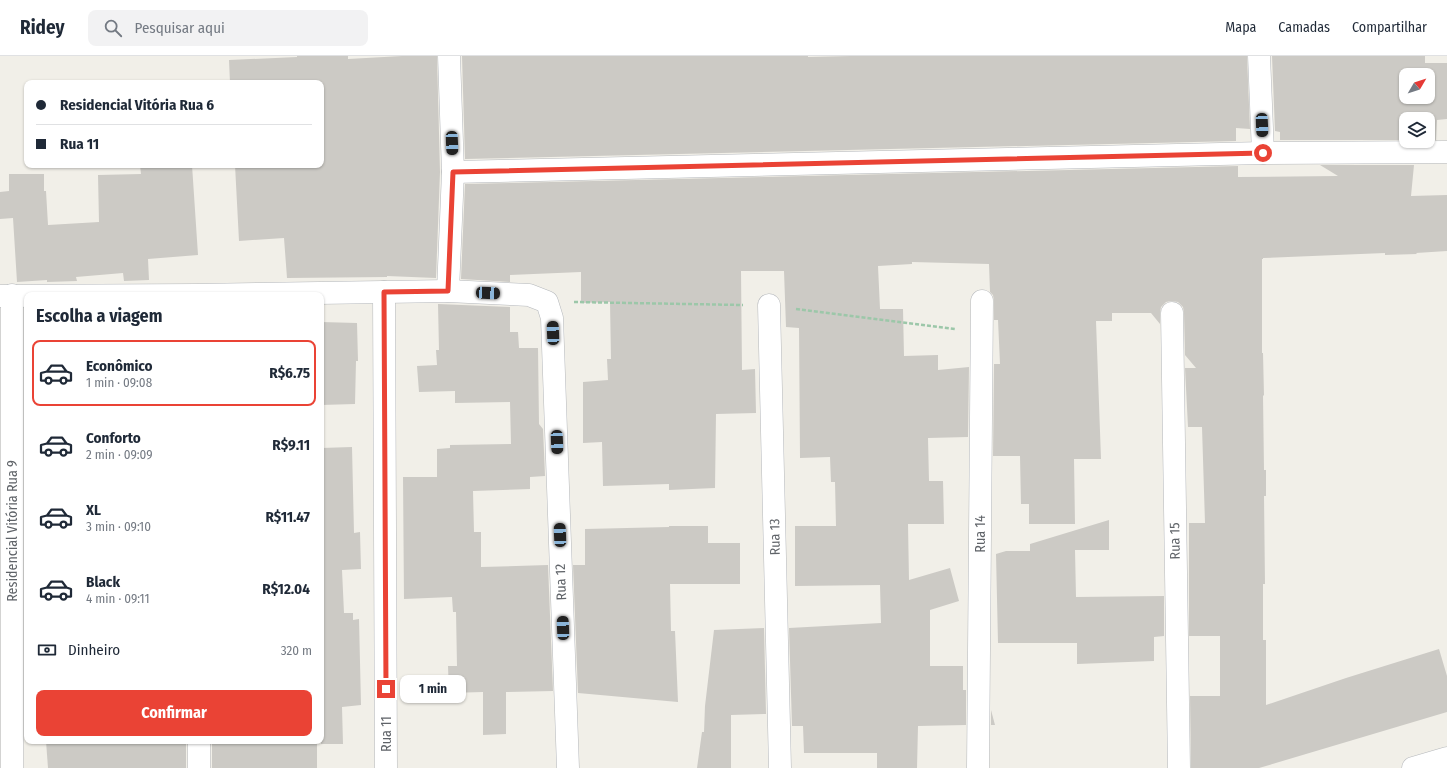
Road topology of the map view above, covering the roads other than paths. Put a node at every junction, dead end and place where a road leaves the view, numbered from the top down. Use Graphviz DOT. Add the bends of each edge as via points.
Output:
graph roads {
  1 [pos="449,56"];
  2 [pos="1260,56"];
  3 [pos="1447,152"];
  4 [pos="1263,153"];
  5 [pos="453,172"];
  6 [pos="448,291"];
  7 [pos="384,292"];
  8 [pos="324,293"];
  9 [pos="6,295"];
  10 [pos="24,295"];
  11 [pos="982,301"];
  12 [pos="769,305"];
  13 [pos="1172,313"];
  14 [pos="199,744"];
  15 [pos="1447,758"];
  16 [pos="12,768"];
  17 [pos="200,768"];
  18 [pos="386,768"];
  19 [pos="568,768"];
  20 [pos="780,768"];
  21 [pos="978,768"];
  22 [pos="1179,768"];
  23 [pos="1412,768"];
  1 -- 5 [label="street"];
  2 -- 4 [label="street"];
  3 -- 4 [label="street"];
  4 -- 5 [label="street"];
  5 -- 6 [label="street"];
  6 -- 7 [label="street"];
  6 -- 19 [label="street, Rua 12" via="529,295 547,302 552,318"];
  7 -- 8 [label="street"];
  7 -- 18 [label="street, Rua 11"];
  9 -- 10 [label="street"];
  9 -- 16 [label="street, Residencial Vitória Rua 9"];
  11 -- 21 [label="street, Rua 14"];
  12 -- 20 [label="street, Rua 13"];
  13 -- 22 [label="street, Rua 15"];
  14 -- 17 [label="street"];
  15 -- 23 [label="street"];
}
